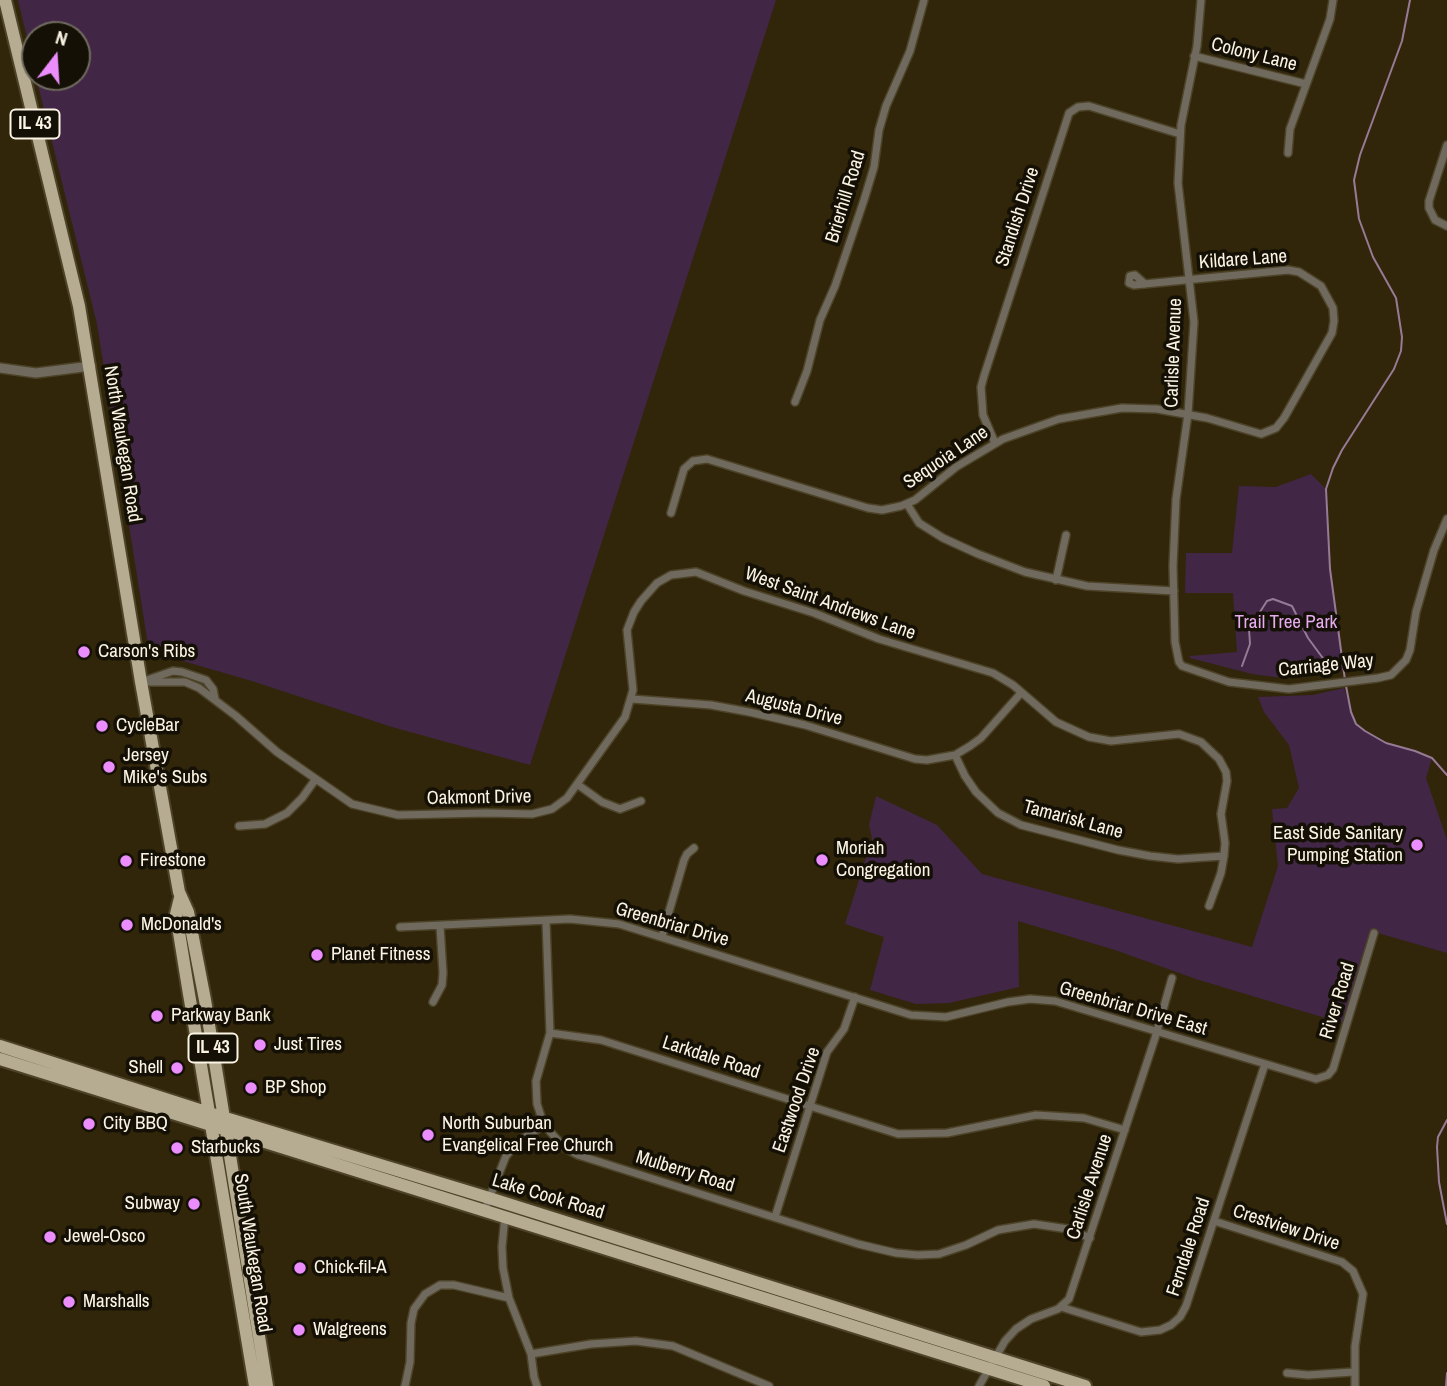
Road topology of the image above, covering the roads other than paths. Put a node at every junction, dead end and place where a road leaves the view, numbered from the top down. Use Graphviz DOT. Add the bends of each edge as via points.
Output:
graph roads {
  1 [pos="5,0"];
  2 [pos="924,0"];
  3 [pos="1201,0"];
  4 [pos="1333,0"];
  5 [pos="1194,56"];
  6 [pos="1307,84"];
  7 [pos="1180,134"];
  8 [pos="1447,145"];
  9 [pos="1289,153"];
  10 [pos="1447,226"];
  11 [pos="1190,279"];
  12 [pos="1145,284"];
  13 [pos="91,366"];
  14 [pos="0,368"];
  15 [pos="794,402"];
  16 [pos="1288,411"];
  17 [pos="1188,414"];
  18 [pos="995,443"];
  19 [pos="906,504"];
  20 [pos="671,513"];
  21 [pos="1447,519"];
  22 [pos="1066,535"];
  23 [pos="1056,580"];
  24 [pos="1174,591"];
  25 [pos="1182,666"];
  26 [pos="141,681"];
  27 [pos="1021,693"];
  28 [pos="632,699"];
  29 [pos="955,755"];
  30 [pos="316,780"];
  31 [pos="577,784"];
  32 [pos="641,802"];
  33 [pos="239,826"];
  34 [pos="694,848"];
  35 [pos="1224,856"];
  36 [pos="180,898"];
  37 [pos="1209,906"];
  38 [pos="546,921"];
  39 [pos="440,926"];
  40 [pos="400,928"];
  41 [pos="1374,933"];
  42 [pos="662,936"];
  43 [pos="1172,978"];
  44 [pos="855,998"];
  45 [pos="433,1002"];
  46 [pos="886,1007"];
  47 [pos="1157,1031"];
  48 [pos="550,1033"];
  49 [pos="0,1046"];
  50 [pos="0,1059"];
  51 [pos="1265,1064"];
  52 [pos="1328,1075"];
  53 [pos="810,1106"];
  54 [pos="210,1120"];
  55 [pos="226,1125"];
  56 [pos="544,1125"];
  57 [pos="1125,1130"];
  58 [pos="487,1204"];
  59 [pos="505,1216"];
  60 [pos="775,1216"];
  61 [pos="1214,1221"];
  62 [pos="1090,1238"];
  63 [pos="509,1298"];
  64 [pos="1061,1307"];
  65 [pos="531,1354"];
  66 [pos="992,1363"];
  67 [pos="1353,1371"];
  68 [pos="1287,1373"];
  69 [pos="255,1386"];
  70 [pos="267,1386"];
  71 [pos="405,1386"];
  72 [pos="537,1386"];
  73 [pos="769,1386"];
  74 [pos="979,1386"];
  75 [pos="1044,1386"];
  76 [pos="1085,1386"];
  77 [pos="1355,1386"];
  1 -- 13 [label="main road, North Waukegan Road / IL 43"];
  2 -- 15 [label="street, Brierhill Road" via="910,51 886,106 864,200"];
  3 -- 5 [label="street, Carlisle Avenue"];
  4 -- 6 [label="street"];
  5 -- 6 [label="street, Colony Lane"];
  5 -- 7 [label="street, Carlisle Avenue"];
  6 -- 9 [label="street" via="1290,129"];
  7 -- 11 [label="street, Carlisle Avenue" via="1178,183"];
  7 -- 18 [label="street, Standish Drive" via="1089,106 1069,113 981,387 984,415"];
  8 -- 10 [label="street" via="1429,208 1435,220"];
  11 -- 12 [label="street, Kildare Lane"];
  11 -- 16 [label="street, Kildare Lane" via="1288,270 1321,286 1329,299 1332,333"];
  11 -- 17 [label="street, Carlisle Avenue" via="1194,322"];
  13 -- 14 [label="street" via="36,373"];
  13 -- 26 [label="main road, North Waukegan Road / IL 43"];
  16 -- 17 [label="street, Sequoia Lane" via="1276,428 1261,433"];
  17 -- 18 [label="street, Sequoia Lane" via="1145,408 1088,413 1029,428"];
  17 -- 24 [label="street, Carlisle Avenue" via="1176,499"];
  18 -- 19 [label="street, Sequoia Lane"];
  19 -- 20 [label="street, Sequoia Lane" via="869,508 711,459 698,460 684,469"];
  19 -- 23 [label="street" via="919,523 943,538 1000,563"];
  21 -- 25 [label="street, Carriage Way" via="1427,575 1406,660 1391,675 1289,689 1230,681"];
  22 -- 23 [label="street"];
  23 -- 24 [label="street"];
  24 -- 25 [label="street, Carlisle Avenue" via="1175,642"];
  26 -- 30 [label="street, Oakmont Drive" via="173,671 206,680 215,699"];
  26 -- 36 [label="main road, North Waukegan Road / IL 43"];
  27 -- 28 [label="street, West Saint Andrews Lane" via="987,670 879,639 707,574 688,571 663,579 634,612 627,630"];
  27 -- 29 [label="street" via="981,738"];
  27 -- 35 [label="street, West Saint Andrews Lane" via="1056,722 1089,737 1111,741 1179,734 1210,749 1226,772 1221,814"];
  28 -- 29 [label="street, Augusta Drive" via="749,712 915,759"];
  28 -- 31 [label="street, Oakmont Drive"];
  29 -- 35 [label="street, Tamarisk Lane" via="984,800 1021,825 1150,856"];
  30 -- 31 [label="street, Oakmont Drive" via="352,804 398,815 544,812 561,804"];
  30 -- 33 [label="street" via="287,813 265,824"];
  31 -- 32 [label="street" via="620,809"];
  34 -- 42 [label="street" via="684,860"];
  35 -- 37 [label="street, West Saint Andrews Lane"];
  36 -- 54 [label="main road, North Waukegan Road / IL 43" via="176,914"];
  36 -- 55 [label="main road, North Waukegan Road / IL 43" via="188,912"];
  38 -- 39 [label="street, Greenbriar Drive"];
  38 -- 42 [label="street, Greenbriar Drive" via="599,920"];
  38 -- 48 [label="street"];
  39 -- 40 [label="street, Greenbriar Drive"];
  39 -- 45 [label="street" via="442,985"];
  41 -- 52 [label="street, River Road" via="1339,1053"];
  42 -- 44 [label="street, Greenbriar Drive"];
  43 -- 47 [label="street, Carlisle Avenue"];
  44 -- 46 [label="street, Greenbriar Drive"];
  44 -- 53 [label="street, Eastwood Drive" via="847,1023 827,1052"];
  46 -- 47 [label="street, Greenbriar Drive East" via="911,1015 946,1017 1008,1002 1055,1001"];
  47 -- 51 [label="street, Greenbriar Drive East"];
  47 -- 57 [label="street, Carlisle Avenue"];
  48 -- 53 [label="street, Larkdale Road" via="601,1040"];
  48 -- 56 [label="street" via="536,1081"];
  49 -- 54 [label="main road, Lake Cook Road"];
  50 -- 54 [label="main road, Lake Cook Road"];
  51 -- 52 [label="street, Greenbriar Drive East" via="1316,1079"];
  51 -- 61 [label="street, Ferndale Road"];
  53 -- 57 [label="street, Larkdale Road" via="898,1133 930,1135 1015,1118 1061,1115"];
  53 -- 60 [label="street, Eastwood Drive"];
  54 -- 55 [label="main road, Lake Cook Road"];
  54 -- 69 [label="main road, South Waukegan Road / IL 43"];
  55 -- 58 [label="main road, Lake Cook Road"];
  55 -- 70 [label="main road, South Waukegan Road / IL 43"];
  56 -- 58 [label="street" via="506,1156"];
  56 -- 60 [label="street, Mulberry Road" via="578,1154"];
  57 -- 62 [label="street, Carlisle Avenue"];
  58 -- 59 [label="main road, Lake Cook Road"];
  58 -- 66 [label="main road, Lake Cook Road"];
  59 -- 63 [label="street" via="503,1268"];
  59 -- 66 [label="main road, Lake Cook Road"];
  60 -- 62 [label="street, Mulberry Road" via="875,1249 918,1255 953,1250 1016,1226 1051,1225"];
  61 -- 64 [label="street, Ferndale Road" via="1186,1306 1171,1325 1141,1332"];
  61 -- 67 [label="street, Crestview Drive" via="1348,1266 1363,1294"];
  62 -- 64 [label="street, Carlisle Avenue" via="1074,1288"];
  63 -- 65 [label="street"];
  63 -- 71 [label="street" via="454,1285 440,1285 425,1294 414,1309"];
  64 -- 66 [label="street" via="1016,1329"];
  65 -- 72 [label="street"];
  65 -- 73 [label="street" via="636,1341 673,1346"];
  66 -- 74 [label="street"];
  66 -- 75 [label="main road, Lake Cook Road"];
  66 -- 76 [label="main road, Lake Cook Road"];
  67 -- 68 [label="street"];
  67 -- 77 [label="street, Crestview Drive"];
}
